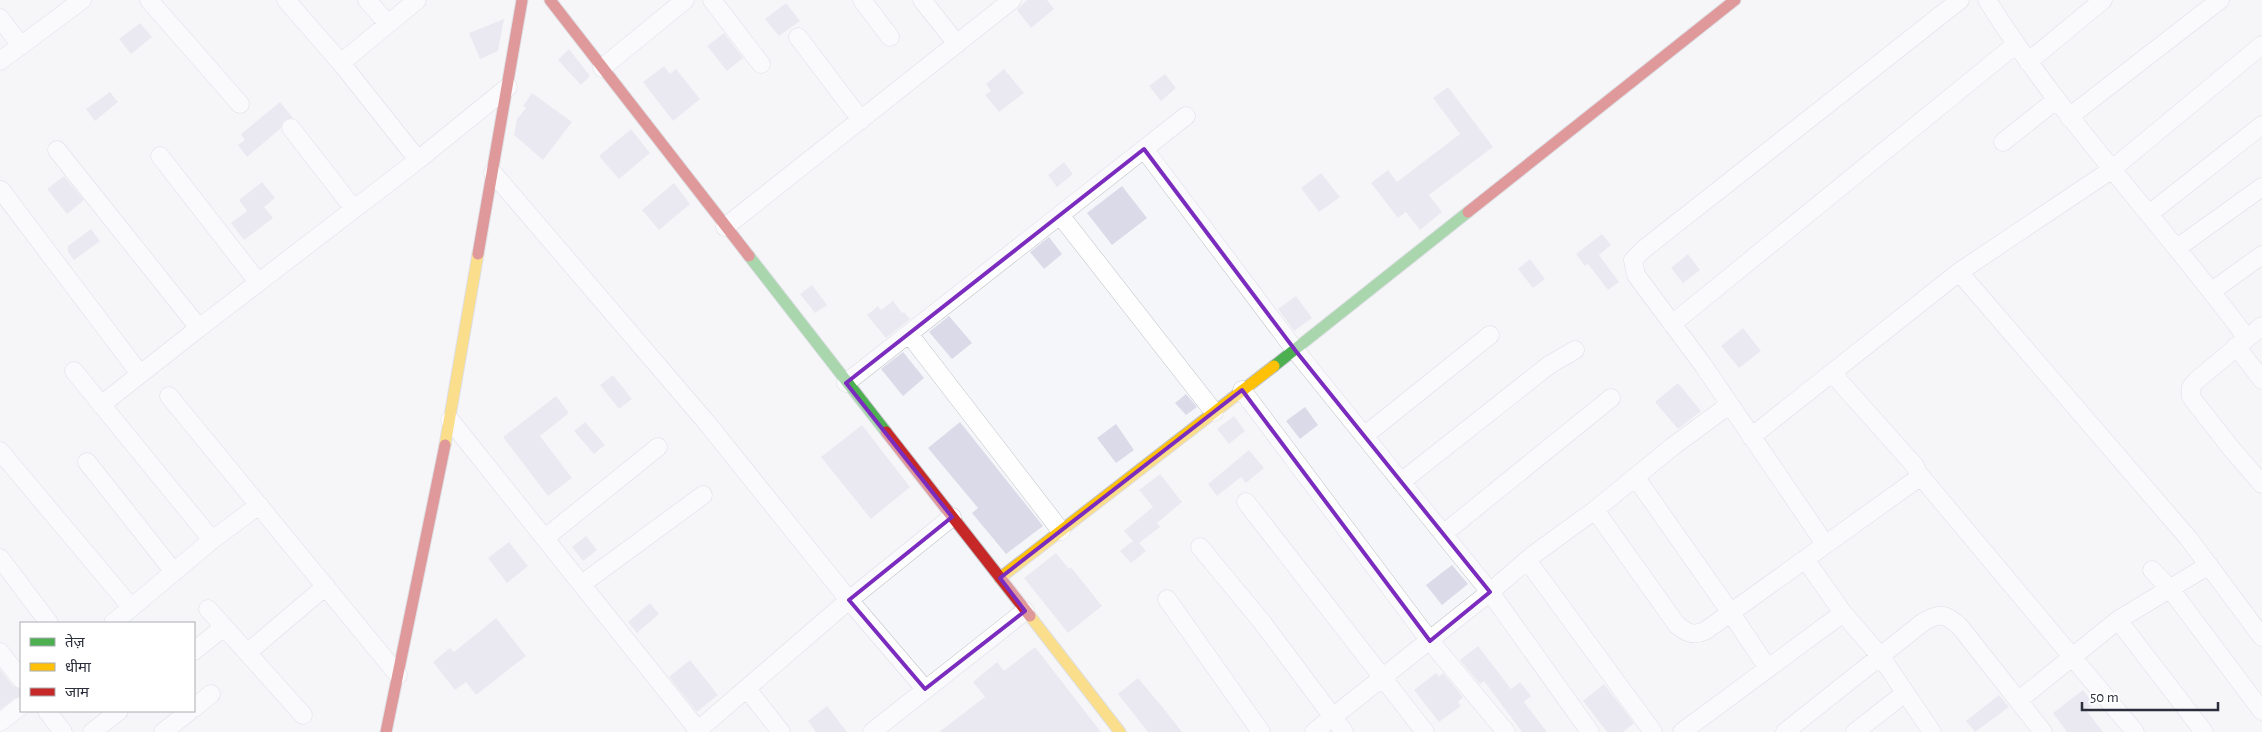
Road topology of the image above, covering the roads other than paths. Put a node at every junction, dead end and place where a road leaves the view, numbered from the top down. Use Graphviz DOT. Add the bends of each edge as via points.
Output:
graph roads {
  1 [pos="149,0"];
  2 [pos="286,0"];
  3 [pos="368,0"];
  4 [pos="417,0"];
  5 [pos="522,0"];
  6 [pos="550,0"];
  7 [pos="685,0"];
  8 [pos="712,0"];
  9 [pos="862,0"];
  10 [pos="922,0"];
  11 [pos="1012,0"];
  12 [pos="1735,0"];
  13 [pos="1960,0"];
  14 [pos="1987,0"];
  15 [pos="2103,0"];
  16 [pos="2220,0"];
  17 [pos="75,2"];
  18 [pos="0,18"];
  19 [pos="388,24"];
  20 [pos="798,37"];
  21 [pos="890,37"];
  22 [pos="957,44"];
  23 [pos="2015,45"];
  24 [pos="2262,45"];
  25 [pos="21,46"];
  26 [pos="0,61"];
  27 [pos="2028,62"];
  28 [pos="341,64"];
  29 [pos="761,64"];
  30 [pos="602,68"];
  31 [pos="508,87"];
  32 [pos="2056,100"];
  33 [pos="240,104"];
  34 [pos="1186,116"];
  35 [pos="2069,117"];
  36 [pos="861,120"];
  37 [pos="2262,125"];
  38 [pos="291,128"];
  39 [pos="2004,142"];
  40 [pos="1144,148"];
  41 [pos="57,150"];
  42 [pos="160,156"];
  43 [pos="418,160"];
  44 [pos="2110,170"];
  45 [pos="493,173"];
  46 [pos="2262,187"];
  47 [pos="1,190"];
  48 [pos="354,209"];
  49 [pos="2149,214"];
  50 [pos="1060,215"];
  51 [pos="726,227"];
  52 [pos="2177,248"];
  53 [pos="2262,255"];
  54 [pos="1959,272"];
  55 [pos="258,282"];
  56 [pos="2212,291"];
  57 [pos="1672,324"];
  58 [pos="2262,326"];
  59 [pos="199,328"];
  60 [pos="909,334"];
  61 [pos="1490,336"];
  62 [pos="2241,342"];
  63 [pos="1295,350"];
  64 [pos="1575,350"];
  65 [pos="74,372"];
  66 [pos="1832,373"];
  67 [pos="140,374"];
  68 [pos="2262,380"];
  69 [pos="846,383"];
  70 [pos="1242,390"];
  71 [pos="169,396"];
  72 [pos="1611,398"];
  73 [pos="101,405"];
  74 [pos="1729,405"];
  75 [pos="1214,412"];
  76 [pos="450,420"];
  77 [pos="1364,436"];
  78 [pos="1751,437"];
  79 [pos="658,446"];
  80 [pos="0,451"];
  81 [pos="87,462"];
  82 [pos="1918,473"];
  83 [pos="1636,478"];
  84 [pos="1401,482"];
  85 [pos="2262,484"];
  86 [pos="702,495"];
  87 [pos="1246,502"];
  88 [pos="258,505"];
  89 [pos="1595,510"];
  90 [pos="952,517"];
  91 [pos="1061,532"];
  92 [pos="1443,534"];
  93 [pos="545,538"];
  94 [pos="212,540"];
  95 [pos="1825,544"];
  96 [pos="1200,547"];
  97 [pos="0,558"];
  98 [pos="1805,559"];
  99 [pos="1528,560"];
  100 [pos="2209,565"];
  101 [pos="2152,570"];
  102 [pos="174,572"];
  103 [pos="1000,578"];
  104 [pos="582,584"];
  105 [pos="326,586"];
  106 [pos="2170,590"];
  107 [pos="1490,592"];
  108 [pos="1167,599"];
  109 [pos="849,600"];
  110 [pos="131,607"];
  111 [pos="208,609"];
  112 [pos="1025,611"];
  113 [pos="1732,613"];
  114 [pos="1843,613"];
  115 [pos="2118,620"];
  116 [pos="48,622"];
  117 [pos="114,622"];
  118 [pos="224,627"];
  119 [pos="2262,637"];
  120 [pos="1430,641"];
  121 [pos="195,650"];
  122 [pos="0,652"];
  123 [pos="247,653"];
  124 [pos="2074,656"];
  125 [pos="1881,657"];
  126 [pos="1767,667"];
  127 [pos="398,675"];
  128 [pos="20,677"];
  129 [pos="1382,679"];
  130 [pos="747,689"];
  131 [pos="925,689"];
  132 [pos="1906,693"];
  133 [pos="211,694"];
  134 [pos="2019,700"];
  135 [pos="20,707"];
  136 [pos="195,707"];
  137 [pos="2262,711"];
  138 [pos="48,712"];
  139 [pos="118,712"];
  140 [pos="189,712"];
  141 [pos="303,715"];
  142 [pos="1333,718"];
  143 [pos="0,722"];
  144 [pos="698,731"];
  145 [pos="63,732"];
  146 [pos="92,732"];
  147 [pos="163,732"];
  148 [pos="386,732"];
  149 [pos="781,732"];
  150 [pos="872,732"];
  151 [pos="1120,732"];
  152 [pos="1260,732"];
  153 [pos="1314,732"];
  154 [pos="1344,732"];
  155 [pos="1425,732"];
  156 [pos="1506,732"];
  157 [pos="1590,732"];
  158 [pos="1654,732"];
  159 [pos="1682,732"];
  160 [pos="1785,732"];
  161 [pos="1855,732"];
  162 [pos="1932,732"];
  163 [pos="2043,732"];
  164 [pos="2135,732"];
  165 [pos="2204,732"];
  1 -- 33 [label="street"];
  2 -- 28 [label="street"];
  3 -- 19 [label="street"];
  4 -- 19 [label="street"];
  5 -- 31 [label="street"];
  6 -- 30 [label="street"];
  7 -- 30 [label="street"];
  8 -- 29 [label="street"];
  9 -- 21 [label="street"];
  10 -- 22 [label="street"];
  11 -- 22 [label="street"];
  12 -- 63 [label="street"];
  13 -- 57 [label="street" via="1633,260 1636,275"];
  14 -- 23 [label="street"];
  15 -- 27 [label="street"];
  16 -- 35 [label="street"];
  17 -- 25 [label="street"];
  18 -- 25 [label="street"];
  19 -- 28 [label="street"];
  20 -- 36 [label="street"];
  22 -- 36 [label="street"];
  23 -- 27 [label="street"];
  23 -- 57 [label="street"];
  24 -- 44 [label="street"];
  25 -- 26 [label="street"];
  27 -- 32 [label="street"];
  28 -- 43 [label="street"];
  30 -- 51 [label="street"];
  31 -- 43 [label="street"];
  31 -- 45 [label="street"];
  32 -- 35 [label="street"];
  32 -- 39 [label="street"];
  34 -- 40 [label="street"];
  35 -- 44 [label="street"];
  36 -- 51 [label="street"];
  37 -- 49 [label="street"];
  38 -- 48 [label="street"];
  40 -- 50 [label="street"];
  40 -- 63 [label="street"];
  41 -- 59 [label="street"];
  42 -- 55 [label="street"];
  43 -- 48 [label="street"];
  44 -- 49 [label="street"];
  44 -- 54 [label="street"];
  45 -- 76 [label="street"];
  45 -- 109 [label="street" via="707,423"];
  46 -- 52 [label="street"];
  47 -- 67 [label="street"];
  48 -- 55 [label="street"];
  49 -- 52 [label="street"];
  50 -- 60 [label="street"];
  50 -- 75 [label="street"];
  51 -- 69 [label="street"];
  52 -- 56 [label="street"];
  53 -- 56 [label="street"];
  54 -- 66 [label="street"];
  54 -- 100 [label="street"];
  55 -- 59 [label="street"];
  56 -- 62 [label="street"];
  57 -- 74 [label="street"];
  58 -- 62 [label="street"];
  59 -- 67 [label="street"];
  60 -- 69 [label="street"];
  60 -- 91 [label="street"];
  61 -- 77 [label="street"];
  62 -- 68 [label="street"];
  62 -- 85 [label="street" via="2197,380 2191,387 2191,397"];
  63 -- 70 [label="street"];
  63 -- 77 [label="street"];
  64 -- 84 [label="street" via="1549,365"];
  65 -- 73 [label="street"];
  66 -- 78 [label="street"];
  66 -- 82 [label="street"];
  67 -- 73 [label="street"];
  69 -- 90 [label="street"];
  70 -- 75 [label="street"];
  70 -- 120 [label="street"];
  71 -- 88 [label="street"];
  72 -- 92 [label="street"];
  73 -- 94 [label="street"];
  74 -- 78 [label="street"];
  74 -- 83 [label="street"];
  75 -- 91 [label="street"];
  76 -- 93 [label="street"];
  76 -- 127 [label="street"];
  77 -- 84 [label="street"];
  78 -- 95 [label="street"];
  79 -- 93 [label="street"];
  80 -- 110 [label="street"];
  81 -- 102 [label="street"];
  82 -- 95 [label="street" via="1911,484"];
  82 -- 124 [label="street"];
  83 -- 89 [label="street"];
  83 -- 113 [label="street"];
  84 -- 92 [label="street"];
  86 -- 104 [label="street"];
  87 -- 129 [label="street"];
  88 -- 94 [label="street"];
  88 -- 105 [label="street"];
  89 -- 99 [label="street"];
  89 -- 113 [label="street" via="1677,625 1697,634"];
  90 -- 103 [label="street"];
  90 -- 109 [label="street"];
  91 -- 103 [label="street"];
  92 -- 107 [label="street"];
  93 -- 104 [label="street"];
  94 -- 102 [label="street"];
  95 -- 98 [label="street"];
  96 -- 142 [label="street" via="1262,622"];
  97 -- 116 [label="street"];
  98 -- 113 [label="street"];
  98 -- 114 [label="street"];
  99 -- 107 [label="street"];
  99 -- 158 [label="street"];
  100 -- 106 [label="street"];
  100 -- 119 [label="street"];
  101 -- 106 [label="street"];
  102 -- 110 [label="street"];
  103 -- 112 [label="street"];
  104 -- 144 [label="street"];
  105 -- 123 [label="street"];
  105 -- 127 [label="street"];
  106 -- 115 [label="street"];
  106 -- 137 [label="street"];
  107 -- 120 [label="street"];
  107 -- 157 [label="street"];
  108 -- 152 [label="street"];
  109 -- 130 [label="street"];
  109 -- 131 [label="street"];
  110 -- 117 [label="street"];
  111 -- 118 [label="street"];
  112 -- 131 [label="street"];
  112 -- 151 [label="street"];
  113 -- 126 [label="street"];
  114 -- 125 [label="street"];
  114 -- 126 [label="street"];
  115 -- 124 [label="street"];
  115 -- 165 [label="street"];
  118 -- 121 [label="street"];
  118 -- 123 [label="street"];
  120 -- 129 [label="street"];
  120 -- 156 [label="street"];
  122 -- 128 [label="street"];
  123 -- 141 [label="street"];
  124 -- 134 [label="street"];
  124 -- 164 [label="street"];
  125 -- 132 [label="street"];
  125 -- 134 [label="street" via="1932,617 1951,618"];
  125 -- 160 [label="street"];
  126 -- 159 [label="street"];
  127 -- 148 [label="street"];
  129 -- 142 [label="street"];
  129 -- 155 [label="street"];
  130 -- 144 [label="street"];
  130 -- 149 [label="street"];
  131 -- 150 [label="street"];
  132 -- 161 [label="street"];
  132 -- 162 [label="street"];
  133 -- 136 [label="street"];
  134 -- 163 [label="street"];
  135 -- 143 [label="street"];
  138 -- 145 [label="street"];
  139 -- 146 [label="street"];
  140 -- 147 [label="street"];
  142 -- 153 [label="street"];
  142 -- 154 [label="street"];
}
